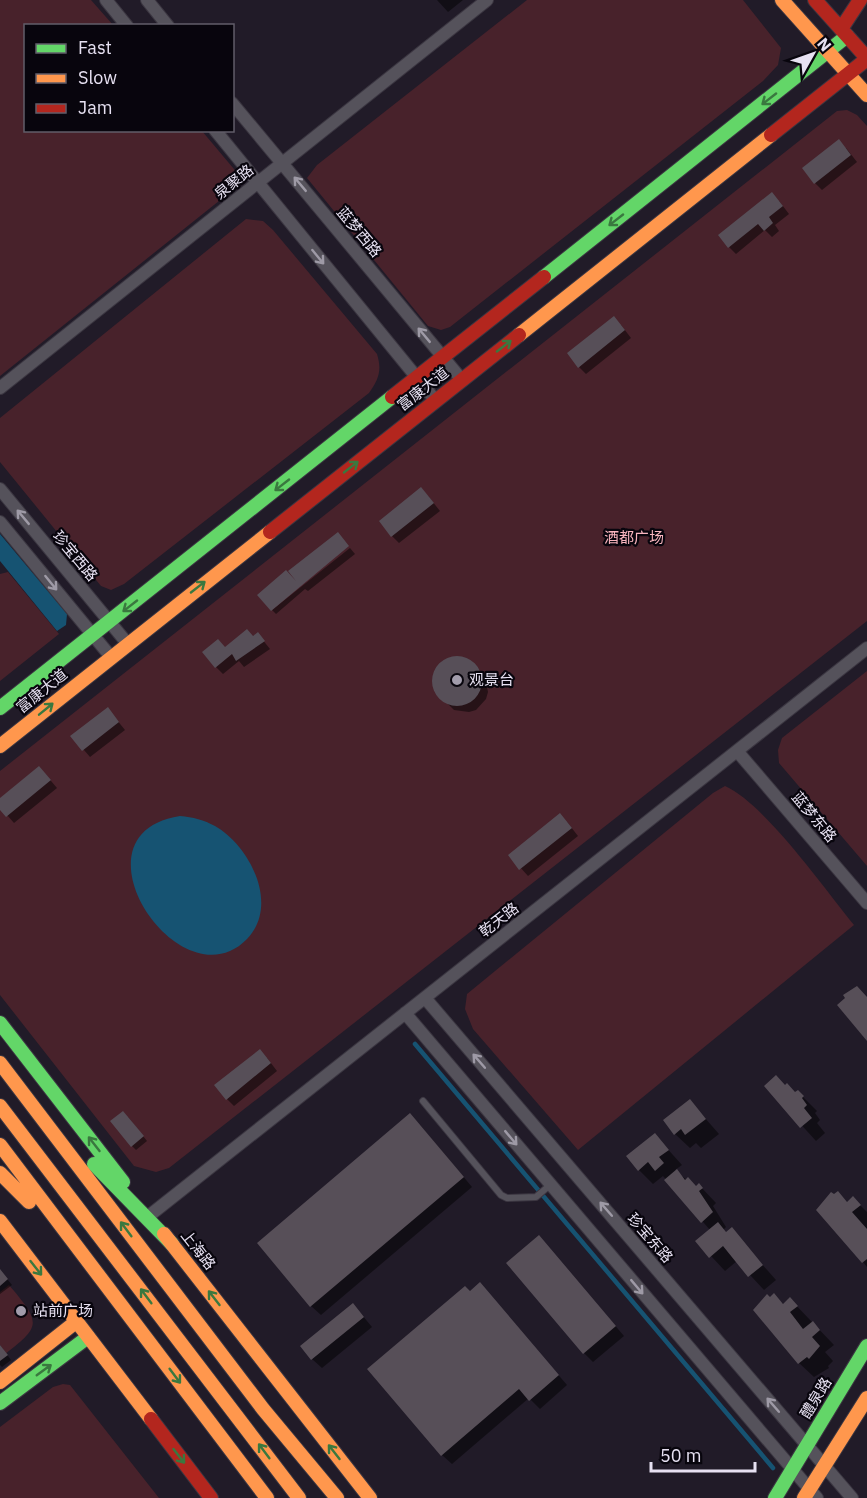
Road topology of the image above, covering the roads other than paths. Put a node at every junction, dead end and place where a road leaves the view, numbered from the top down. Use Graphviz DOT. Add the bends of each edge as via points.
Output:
graph roads {
  1 [pos="106,0"];
  2 [pos="147,0"];
  3 [pos="487,0"];
  4 [pos="782,0"];
  5 [pos="815,0"];
  6 [pos="860,0"];
  7 [pos="125,24"];
  8 [pos="166,24"];
  9 [pos="844,33"];
  10 [pos="828,52"];
  11 [pos="867,58"];
  12 [pos="848,74"];
  13 [pos="867,95"];
  14 [pos="234,105"];
  15 [pos="217,132"];
  16 [pos="283,163"];
  17 [pos="258,182"];
  18 [pos="443,357"];
  19 [pos="417,378"];
  20 [pos="462,380"];
  21 [pos="0,388"];
  22 [pos="436,400"];
  23 [pos="0,489"];
  24 [pos="0,522"];
  25 [pos="110,622"];
  26 [pos="93,635"];
  27 [pos="127,643"];
  28 [pos="867,648"];
  29 [pos="111,657"];
  30 [pos="0,708"];
  31 [pos="0,746"];
  32 [pos="737,751"];
  33 [pos="867,903"];
  34 [pos="425,998"];
  35 [pos="405,1013"];
  36 [pos="0,1023"];
  37 [pos="0,1057"];
  38 [pos="0,1063"];
  39 [pos="423,1101"];
  40 [pos="0,1106"];
  41 [pos="0,1145"];
  42 [pos="0,1173"];
  43 [pos="550,1185"];
  44 [pos="150,1215"];
  45 [pos="0,1221"];
  46 [pos="172,1244"];
  47 [pos="90,1262"];
  48 [pos="77,1321"];
  49 [pos="88,1337"];
  50 [pos="867,1346"];
  51 [pos="0,1382"];
  52 [pos="867,1398"];
  53 [pos="0,1403"];
  54 [pos="807,1445"];
  55 [pos="825,1468"];
  56 [pos="793,1470"];
  57 [pos="810,1495"];
  58 [pos="212,1498"];
  59 [pos="267,1498"];
  60 [pos="299,1498"];
  61 [pos="337,1498"];
  62 [pos="370,1498"];
  63 [pos="775,1498"];
  64 [pos="852,1498"];
  1 -- 7 [label="street"];
  2 -- 8 [label="street"];
  3 -- 16 [label="street, 泉聚路"];
  4 -- 10 [label="main road"];
  5 -- 9 [label="main road"];
  6 -- 9 [label="main road, 富康大道"];
  9 -- 10 [label="main road, 富康大道"];
  9 -- 11 [label="main road"];
  10 -- 12 [label="main road"];
  10 -- 18 [label="main road, 富康大道, one-way"];
  11 -- 12 [label="main road, 富康大道"];
  12 -- 13 [label="main road"];
  20 -- 12 [label="main road, 富康大道, one-way"];
  14 -- 16 [label="street, 蓝梦西路"];
  15 -- 17 [label="street"];
  16 -- 17 [label="street, 泉聚路"];
  18 -- 16 [label="street, 蓝梦西路, one-way"];
  17 -- 19 [label="street, one-way"];
  17 -- 21 [label="street, 泉聚路"];
  18 -- 19 [label="main road, 富康大道"];
  18 -- 20 [label="street, 蓝梦西路"];
  19 -- 22 [label="street"];
  19 -- 25 [label="main road, 富康大道, one-way"];
  20 -- 22 [label="main road, 富康大道"];
  27 -- 22 [label="main road, 富康大道, one-way"];
  25 -- 23 [label="street, 珍宝西路, one-way"];
  24 -- 26 [label="street, one-way"];
  25 -- 26 [label="main road, 富康大道"];
  25 -- 27 [label="street, 珍宝西路"];
  26 -- 29 [label="street"];
  26 -- 30 [label="main road, 富康大道"];
  27 -- 29 [label="main road, 富康大道"];
  28 -- 32 [label="street, 乾天路"];
  31 -- 29 [label="main road, 富康大道, one-way"];
  32 -- 33 [label="street, 蓝梦东路"];
  32 -- 34 [label="street, 乾天路"];
  34 -- 35 [label="street, 乾天路"];
  54 -- 34 [label="street, 珍宝东路, one-way"];
  35 -- 43 [label="street, one-way"];
  35 -- 44 [label="street, 乾天路"];
  44 -- 36 [label="main road, 上海路, one-way"];
  37 -- 46 [label="main road" via="35,1090 101,1174"];
  61 -- 38 [label="main road, one-way" via="263,1409"];
  39 -- 43 [label="lane" via="501,1195 536,1197"];
  60 -- 40 [label="main road, one-way"];
  41 -- 47 [label="main road"];
  42 -- 47 [label="main road"];
  43 -- 56 [label="street, one-way"];
  44 -- 46 [label="main road, 上海路"];
  45 -- 48 [label="main road, one-way"];
  62 -- 46 [label="main road, 上海路, one-way"];
  47 -- 59 [label="main road, one-way"];
  48 -- 49 [label="main road"];
  48 -- 51 [label="main road"];
  53 -- 49 [label="main road, one-way"];
  49 -- 58 [label="main road, one-way"];
  50 -- 54 [label="main road, 醴泉路"];
  52 -- 55 [label="main road"];
  54 -- 55 [label="street, 珍宝东路"];
  54 -- 56 [label="main road, 醴泉路"];
  55 -- 57 [label="main road"];
  55 -- 64 [label="street, 珍宝东路"];
  56 -- 57 [label="street"];
  56 -- 63 [label="main road, 醴泉路"];
}
